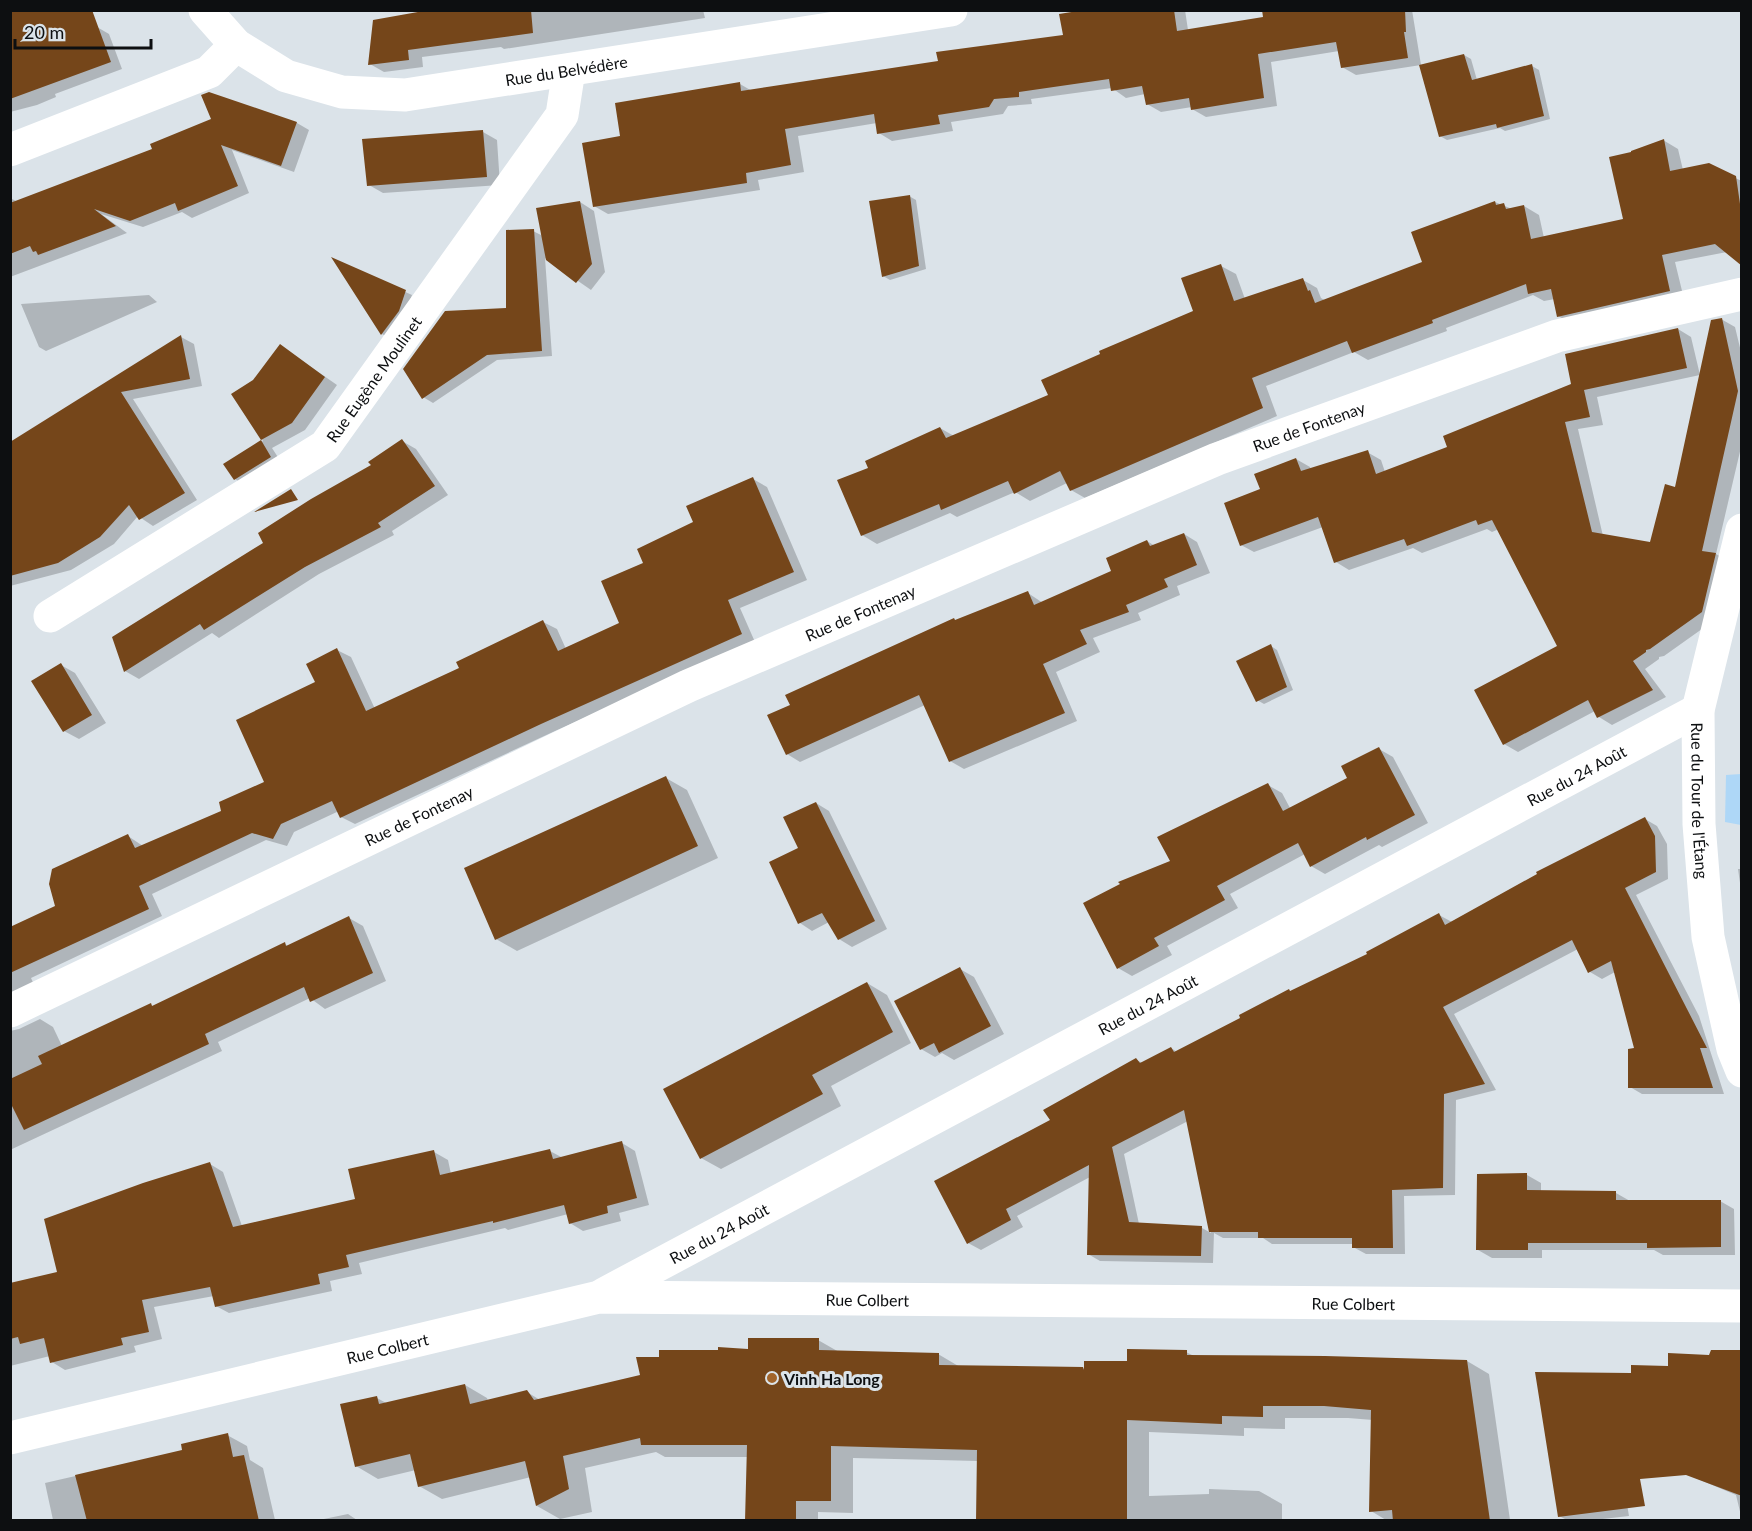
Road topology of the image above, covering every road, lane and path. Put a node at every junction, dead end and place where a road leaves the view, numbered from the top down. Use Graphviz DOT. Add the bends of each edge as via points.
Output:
graph roads {
  1 [pos="205,10"];
  2 [pos="951,10"];
  3 [pos="236,45"];
  4 [pos="569,70"];
  5 [pos="10,150"];
  6 [pos="1742,294"];
  7 [pos="1742,530"];
  8 [pos="50,616"];
  9 [pos="1698,710"];
  10 [pos="10,1011"];
  11 [pos="1742,1071"];
  12 [pos="599,1297"];
  13 [pos="1742,1306"];
  14 [pos="10,1438"];
  1 -- 3 [label="street, Rue du Belvédère"];
  2 -- 4 [label="street, Rue du Belvédère"];
  3 -- 4 [label="street, Rue du Belvédère" via="286,76 342,92 405,95"];
  3 -- 5 [label="street" via="209,72"];
  4 -- 8 [label="street, Rue Eugène Moulinet" via="562,115 325,446"];
  6 -- 10 [label="street, Rue de Fontenay" via="1557,336 1217,459 688,686"];
  7 -- 9 [label="street, Rue du Tour de l'Étang"];
  9 -- 11 [label="street, Rue du Tour de l'Étang" via="1699,824 1708,937 1733,1049"];
  9 -- 12 [label="street, Rue du 24 Août"];
  12 -- 13 [label="street, Rue Colbert"];
  12 -- 14 [label="street, Rue Colbert"];
}
